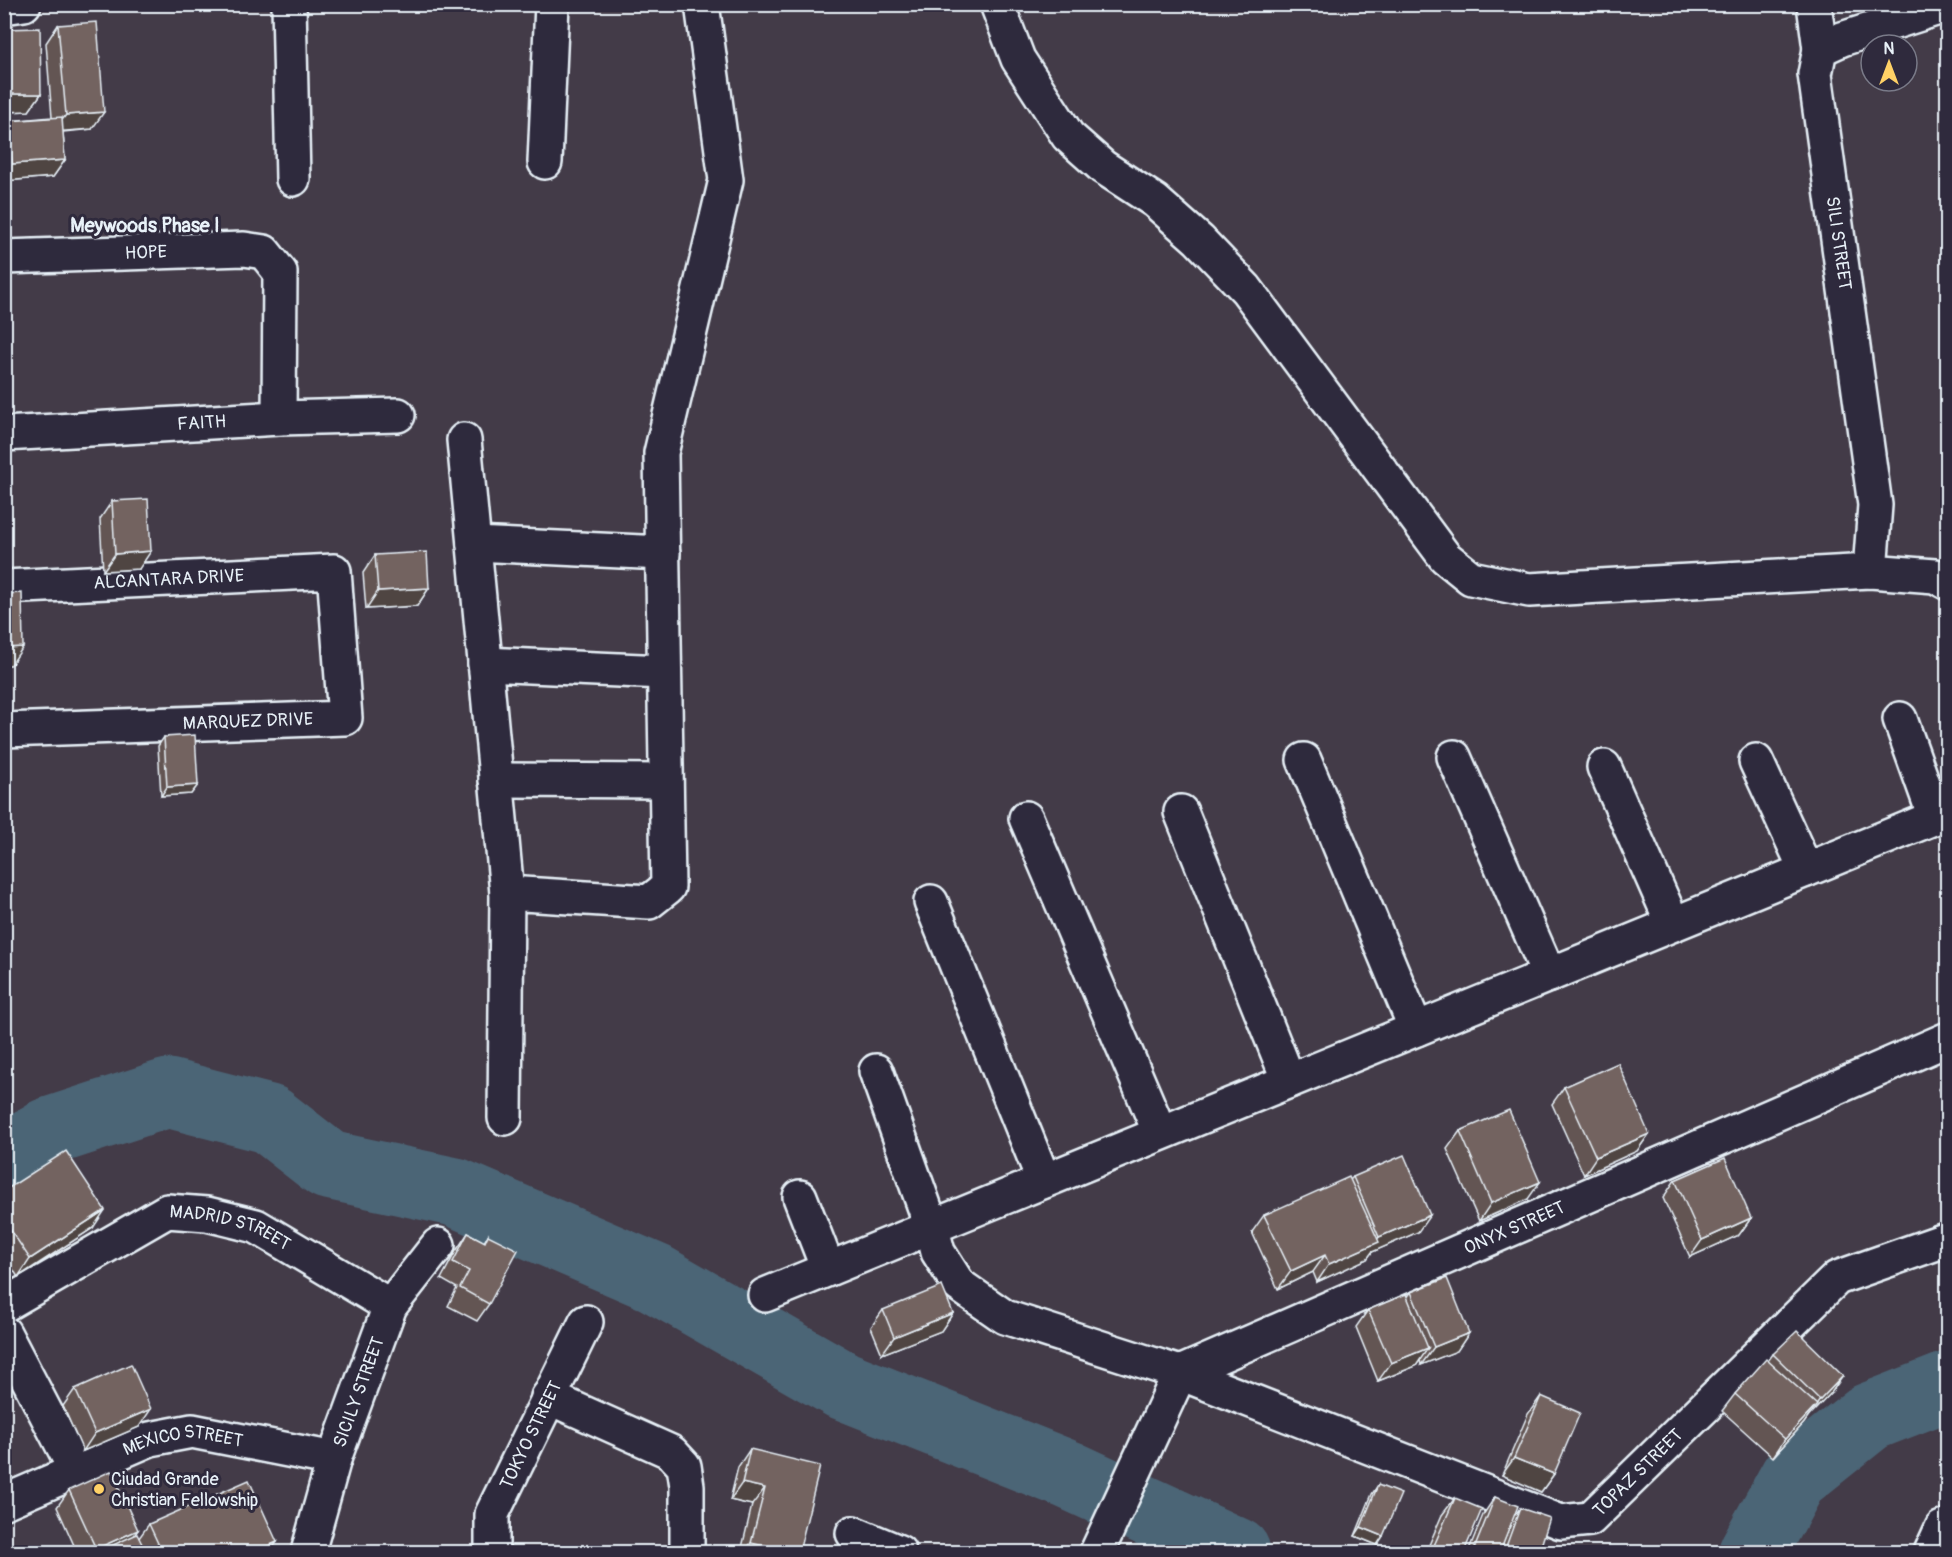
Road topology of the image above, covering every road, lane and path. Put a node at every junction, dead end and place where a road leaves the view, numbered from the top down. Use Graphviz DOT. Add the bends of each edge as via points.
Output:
graph roads {
  1 [pos="24,4"];
  2 [pos="289,4"];
  3 [pos="552,4"];
  4 [pos="702,4"];
  5 [pos="997,4"];
  6 [pos="1814,4"];
  7 [pos="1947,5"];
  8 [pos="4,7"];
  9 [pos="1820,49"];
  10 [pos="545,162"];
  11 [pos="293,179"];
  12 [pos="4,257"];
  13 [pos="398,415"];
  14 [pos="279,418"];
  15 [pos="4,434"];
  16 [pos="464,440"];
  17 [pos="474,544"];
  18 [pos="663,553"];
  19 [pos="334,571"];
  20 [pos="1870,571"];
  21 [pos="1947,584"];
  22 [pos="4,587"];
  23 [pos="485,664"];
  24 [pos="664,672"];
  25 [pos="1900,719"];
  26 [pos="4,730"];
  27 [pos="1454,756"];
  28 [pos="1304,760"];
  29 [pos="1756,761"];
  30 [pos="1604,767"];
  31 [pos="496,780"];
  32 [pos="665,781"];
  33 [pos="1181,812"];
  34 [pos="1941,815"];
  35 [pos="1026,818"];
  36 [pos="1806,870"];
  37 [pos="507,893"];
  38 [pos="931,902"];
  39 [pos="1673,924"];
  40 [pos="1549,975"];
  41 [pos="1416,1029"];
  42 [pos="1947,1039"];
  43 [pos="876,1071"];
  44 [pos="1290,1081"];
  45 [pos="506,1118"];
  46 [pos="1160,1133"];
  47 [pos="1044,1181"];
  48 [pos="800,1197"];
  49 [pos="931,1225"];
  50 [pos="1947,1239"];
  51 [pos="438,1245"];
  52 [pos="828,1269"];
  53 [pos="765,1295"];
  54 [pos="4,1305"];
  55 [pos="390,1306"];
  56 [pos="586,1322"];
  57 [pos="4,1333"];
  58 [pos="1180,1373"];
  59 [pos="548,1397"];
  60 [pos="334,1459"];
  61 [pos="75,1470"];
  62 [pos="4,1502"];
  63 [pos="1947,1526"];
  64 [pos="853,1533"];
  65 [pos="1104,1538"];
  66 [pos="308,1552"];
  67 [pos="492,1552"];
  68 [pos="687,1552"];
  69 [pos="899,1552"];
  70 [pos="1931,1552"];
  1 -- 8 [label="street"];
  2 -- 11 [label="street"];
  3 -- 10 [label="street"];
  4 -- 18 [label="street" via="726,180 662,453"];
  5 -- 20 [label="street" via="1018,59 1068,136 1103,167 1155,201 1246,289 1445,556 1471,578 1530,590"];
  6 -- 9 [label="street, SILI STREET"];
  7 -- 9 [label="street"];
  9 -- 20 [label="street, SILI STREET" via="1815,74 1875,506"];
  12 -- 14 [label="street, HOPE" via="244,249 264,252 280,272"];
  13 -- 14 [label="street, FAITH"];
  14 -- 15 [label="street, FAITH"];
  16 -- 17 [label="street"];
  17 -- 18 [label="street"];
  17 -- 23 [label="street"];
  18 -- 24 [label="street"];
  19 -- 22 [label="street, ALCANTARA DRIVE"];
  19 -- 26 [label="street, MARQUEZ DRIVE" via="345,718"];
  20 -- 21 [label="street" via="1935,576"];
  23 -- 24 [label="street"];
  23 -- 31 [label="street"];
  24 -- 32 [label="street"];
  25 -- 34 [label="street"];
  27 -- 40 [label="street"];
  28 -- 41 [label="street"];
  29 -- 36 [label="street"];
  30 -- 39 [label="street"];
  31 -- 32 [label="street"];
  31 -- 37 [label="street"];
  32 -- 37 [label="street" via="668,888 659,896 649,902"];
  33 -- 44 [label="street"];
  34 -- 36 [label="street"];
  35 -- 46 [label="street"];
  36 -- 39 [label="street"];
  37 -- 45 [label="street"];
  38 -- 47 [label="street"];
  39 -- 40 [label="street"];
  40 -- 41 [label="street"];
  41 -- 44 [label="street"];
  42 -- 58 [label="street, ONYX STREET"];
  43 -- 49 [label="street, TOPAZ STREET"];
  44 -- 46 [label="street"];
  46 -- 47 [label="street"];
  47 -- 49 [label="street"];
  48 -- 52 [label="street"];
  49 -- 52 [label="street"];
  49 -- 58 [label="street, TOPAZ STREET" via="938,1252 959,1285 1005,1317"];
  50 -- 58 [label="street, TOPAZ STREET" via="1837,1278 1590,1519 1561,1522"];
  51 -- 55 [label="street, SICILY STREET"];
  52 -- 53 [label="street"];
  54 -- 55 [label="street, MADRID STREET" via="166,1211 207,1214 256,1226"];
  55 -- 60 [label="street, SICILY STREET"];
  56 -- 59 [label="street, TOKYO STREET"];
  57 -- 61 [label="street"];
  58 -- 65 [label="street"];
  59 -- 67 [label="street, TOKYO STREET" via="492,1514"];
  59 -- 68 [label="street" via="671,1452 678,1459 684,1466 687,1486"];
  60 -- 61 [label="street, MEXICO STREET" via="192,1431 150,1439"];
  60 -- 66 [label="street, SICILY STREET"];
  61 -- 62 [label="street, MEXICO STREET"];
  63 -- 70 [label="street" via="1942,1528"];
  64 -- 69 [label="street"];
}
